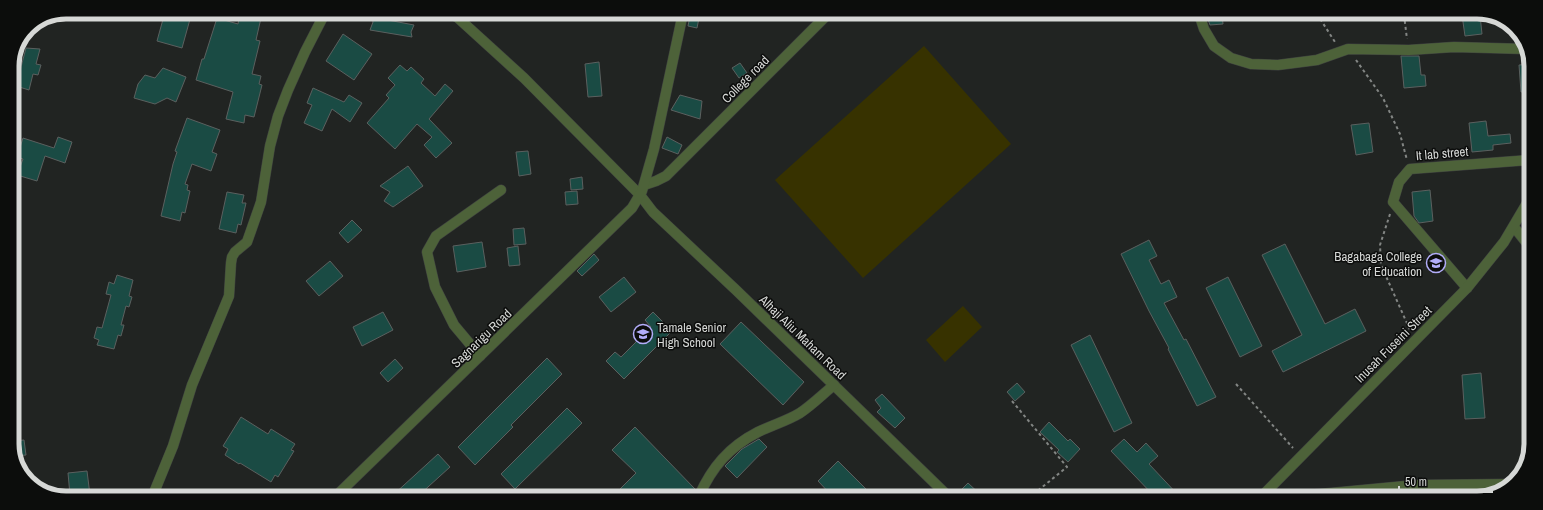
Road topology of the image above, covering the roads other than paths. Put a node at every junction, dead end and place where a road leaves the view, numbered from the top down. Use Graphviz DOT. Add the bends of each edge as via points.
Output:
graph roads {
  1 [pos="322,19"];
  2 [pos="459,19"];
  3 [pos="682,19"];
  4 [pos="824,19"];
  5 [pos="1201,19"];
  6 [pos="1520,49"];
  7 [pos="1524,160"];
  8 [pos="644,185"];
  9 [pos="501,190"];
  10 [pos="640,195"];
  11 [pos="1524,209"];
  12 [pos="1514,227"];
  13 [pos="1524,240"];
  14 [pos="1467,288"];
  15 [pos="480,356"];
  16 [pos="834,385"];
  17 [pos="1501,484"];
  18 [pos="1416,485"];
  19 [pos="155,491"];
  20 [pos="341,491"];
  21 [pos="701,491"];
  22 [pos="943,491"];
  23 [pos="1267,491"];
  24 [pos="1352,491"];
  25 [pos="1416,491"];
  1 -- 19 [label="street" via="278,116 270,146 261,202 247,242 232,257 229,296 192,385 173,446"];
  2 -- 10 [label="street, Alhaji Aliu Maham Road" via="524,78"];
  3 -- 8 [label="street, Sagnarigu Road" via="660,128"];
  4 -- 8 [label="street, College road" via="679,164 661,179"];
  5 -- 6 [label="street" via="1214,46 1231,58 1251,64 1278,65 1317,60 1348,49"];
  7 -- 14 [label="street, It lab street" via="1410,169 1399,182 1393,202"];
  8 -- 10 [label="street, Sagnarigu Road"];
  9 -- 15 [label="street" via="436,236 427,252 435,287 454,325"];
  10 -- 15 [label="street, Sagnarigu Road" via="632,208"];
  10 -- 16 [label="street, Alhaji Aliu Maham Road" via="653,212"];
  11 -- 12 [label="street, Inusah Fuseini Street"];
  12 -- 13 [label="street"];
  12 -- 14 [label="street, Inusah Fuseini Street"];
  14 -- 23 [label="street, Inusah Fuseini Street"];
  15 -- 20 [label="street, Sagnarigu Road"];
  16 -- 21 [label="street" via="800,413 738,444 719,462"];
  16 -- 22 [label="street, Alhaji Aliu Maham Road"];
  17 -- 18 [label="street"];
  18 -- 24 [label="street"];
  18 -- 25 [label="street"];
}
